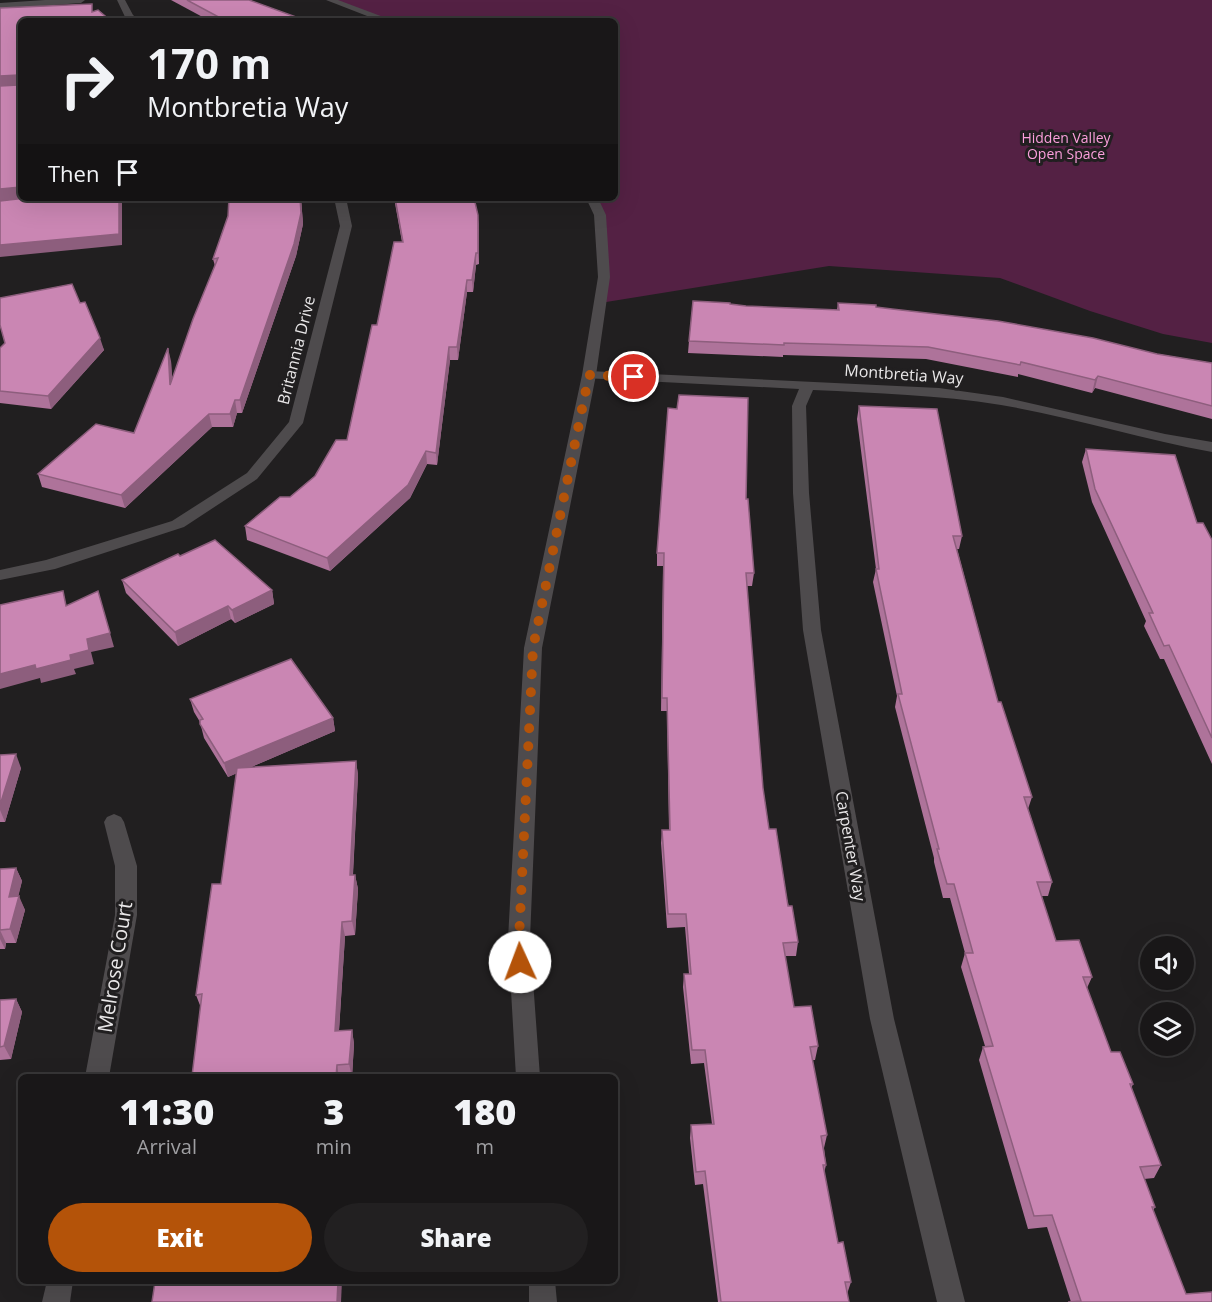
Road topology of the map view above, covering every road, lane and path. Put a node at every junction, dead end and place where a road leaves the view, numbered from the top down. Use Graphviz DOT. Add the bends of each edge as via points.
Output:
graph roads {
  1 [pos="81,0"];
  2 [pos="121,0"];
  3 [pos="330,0"];
  4 [pos="0,6"];
  5 [pos="130,18"];
  6 [pos="381,18"];
  7 [pos="341,201"];
  8 [pos="593,201"];
  9 [pos="589,375"];
  10 [pos="808,385"];
  11 [pos="1212,447"];
  12 [pos="0,575"];
  13 [pos="114,822"];
  14 [pos="98,1074"];
  15 [pos="528,1074"];
  16 [pos="59,1284"];
  17 [pos="542,1284"];
  18 [pos="56,1302"];
  19 [pos="543,1302"];
  20 [pos="951,1302"];
  1 -- 4 [label="street"];
  2 -- 5 [label="street"];
  3 -- 6 [label="street"];
  7 -- 12 [label="street, Britannia Drive" via="346,226 296,423 252,476 178,524 49,565"];
  8 -- 9 [label="street" via="600,215 604,277"];
  9 -- 10 [label="street, Montbretia Way"];
  9 -- 15 [label="street" via="533,648 519,939"];
  10 -- 11 [label="street, Montbretia Way" via="939,392 1003,401"];
  10 -- 20 [label="street, Carpenter Way" via="800,406 801,493 812,630 882,1019"];
  13 -- 14 [label="street, Melrose Court" via="126,866 126,915"];
  16 -- 18 [label="street"];
  17 -- 19 [label="street"];
}
